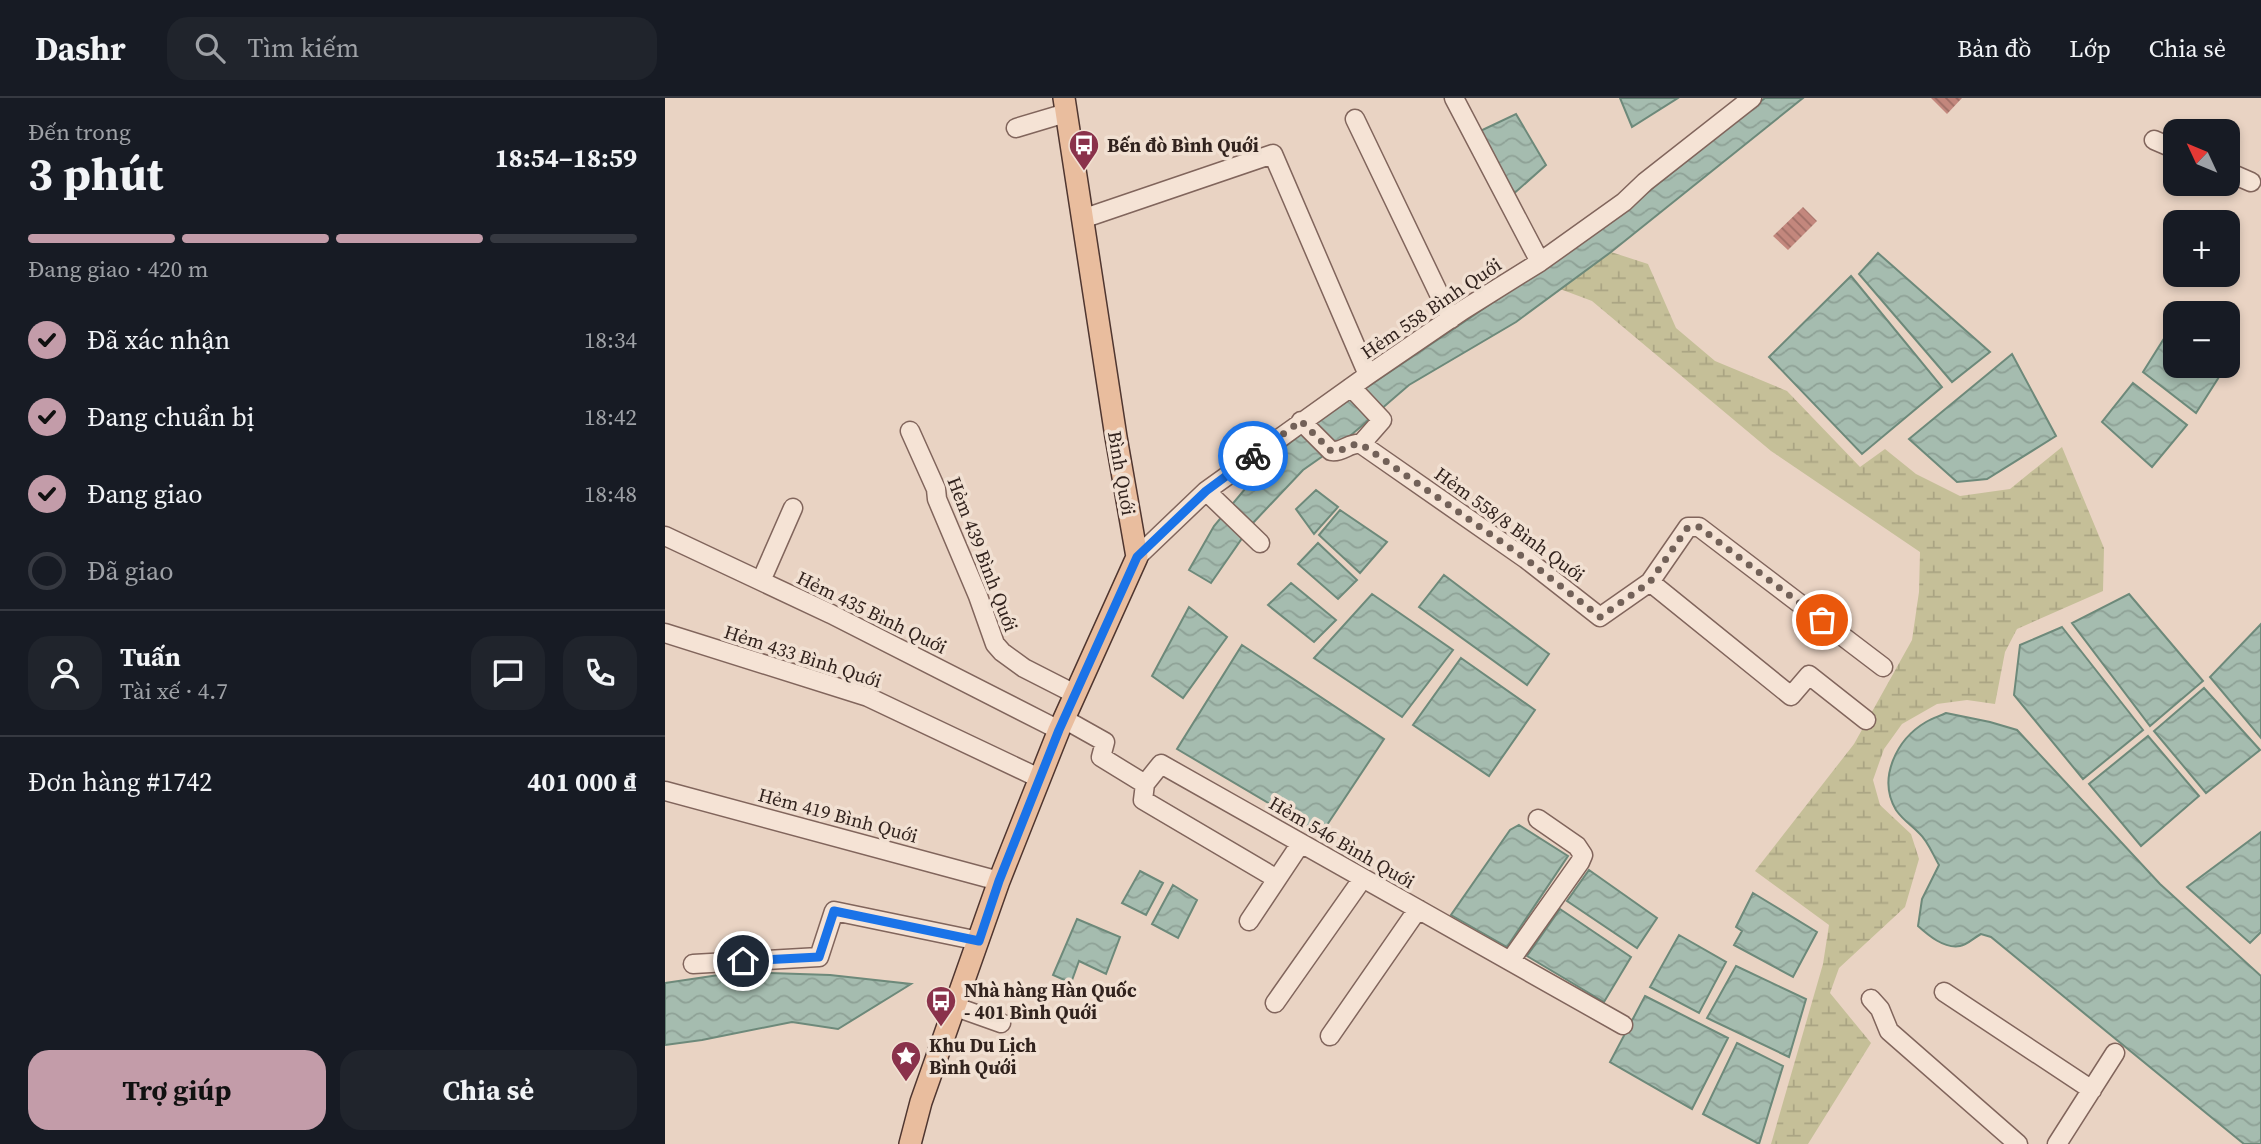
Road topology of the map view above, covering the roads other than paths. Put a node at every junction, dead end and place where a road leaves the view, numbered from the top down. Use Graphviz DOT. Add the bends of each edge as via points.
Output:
graph roads {
  1 [pos="1454,98"];
  2 [pos="1752,98"];
  3 [pos="1065,102"];
  4 [pos="1355,119"];
  5 [pos="1017,128"];
  6 [pos="2154,140"];
  7 [pos="2163,144"];
  8 [pos="2240,177"];
  9 [pos="2251,182"];
  10 [pos="1082,219"];
  11 [pos="1540,262"];
  12 [pos="1451,319"];
  13 [pos="1368,375"];
  14 [pos="1353,389"];
  15 [pos="1303,423"];
  16 [pos="910,431"];
  17 [pos="1361,444"];
  18 [pos="1206,491"];
  19 [pos="793,508"];
  20 [pos="665,536"];
  21 [pos="1255,538"];
  22 [pos="1137,557"];
  23 [pos="761,581"];
  24 [pos="1650,582"];
  25 [pos="665,633"];
  26 [pos="1883,667"];
  27 [pos="1075,694"];
  28 [pos="1866,720"];
  29 [pos="1062,724"];
  30 [pos="1039,778"];
  31 [pos="1145,783"];
  32 [pos="665,791"];
  33 [pos="1538,819"];
  34 [pos="1301,843"];
  35 [pos="1363,878"];
  36 [pos="1277,879"];
  37 [pos="999,881"];
  38 [pos="1418,909"];
  39 [pos="1249,921"];
  40 [pos="979,941"];
  41 [pos="1510,961"];
  42 [pos="693,964"];
  43 [pos="1944,992"];
  44 [pos="1871,999"];
  45 [pos="1275,1003"];
  46 [pos="955,1007"];
  47 [pos="1001,1023"];
  48 [pos="1623,1025"];
  49 [pos="1330,1036"];
  50 [pos="2115,1053"];
  51 [pos="2092,1090"];
  52 [pos="910,1144"];
  53 [pos="2018,1144"];
  54 [pos="2057,1144"];
  1 -- 11 [label="street"];
  2 -- 11 [label="street, Hẻm 558 Bình Quới" via="1624,202"];
  3 -- 5 [label="street"];
  3 -- 10 [label="main road, Bình Quới"];
  4 -- 12 [label="street"];
  6 -- 7 [label="street"];
  8 -- 9 [label="street"];
  10 -- 13 [label="street" via="1273,154"];
  10 -- 22 [label="main road, Bình Quới"];
  11 -- 12 [label="street, Hẻm 558 Bình Quới"];
  12 -- 13 [label="street, Hẻm 558 Bình Quới"];
  13 -- 14 [label="street, Hẻm 558 Bình Quới"];
  14 -- 15 [label="street, Hẻm 558 Bình Quới"];
  14 -- 17 [label="street" via="1382,420"];
  15 -- 17 [label="street" via="1330,450"];
  15 -- 18 [label="street, Hẻm 558 Bình Quới"];
  16 -- 27 [label="street, Hẻm 439 Bình Quới" via="995,644 1024,668"];
  17 -- 24 [label="street, Hẻm 558/8 Bình Quới" via="1526,559 1600,617"];
  18 -- 21 [label="street"];
  18 -- 22 [label="street, Hẻm 558 Bình Quới"];
  19 -- 23 [label="street"];
  20 -- 23 [label="street, Hẻm 435 Bình Quới"];
  22 -- 27 [label="main road"];
  23 -- 29 [label="street, Hẻm 435 Bình Quới"];
  24 -- 26 [label="street, Hẻm 558/8 Bình Quới" via="1688,527 1699,527"];
  24 -- 28 [label="street" via="1791,696 1809,676"];
  25 -- 30 [label="street, Hẻm 433 Bình Quới" via="868,697"];
  27 -- 29 [label="main road"];
  29 -- 30 [label="main road"];
  29 -- 31 [label="street" via="1105,741 1101,757"];
  30 -- 37 [label="main road"];
  31 -- 34 [label="street, Hẻm 546 Bình Quới" via="1161,764"];
  31 -- 36 [label="street" via="1143,800"];
  32 -- 37 [label="street, Hẻm 419 Bình Quới"];
  33 -- 41 [label="street" via="1583,855"];
  34 -- 35 [label="street, Hẻm 546 Bình Quới"];
  34 -- 36 [label="street"];
  35 -- 38 [label="street, Hẻm 546 Bình Quới"];
  35 -- 45 [label="street"];
  36 -- 39 [label="street"];
  37 -- 40 [label="main road"];
  38 -- 41 [label="street, Hẻm 546 Bình Quới"];
  38 -- 49 [label="street"];
  40 -- 42 [label="street" via="834,911 819,957"];
  40 -- 46 [label="main road"];
  41 -- 48 [label="street, Hẻm 546 Bình Quới"];
  43 -- 51 [label="street"];
  44 -- 53 [label="street" via="1889,1031"];
  46 -- 47 [label="street"];
  46 -- 52 [label="main road"];
  50 -- 51 [label="street"];
  51 -- 54 [label="street"];
}
